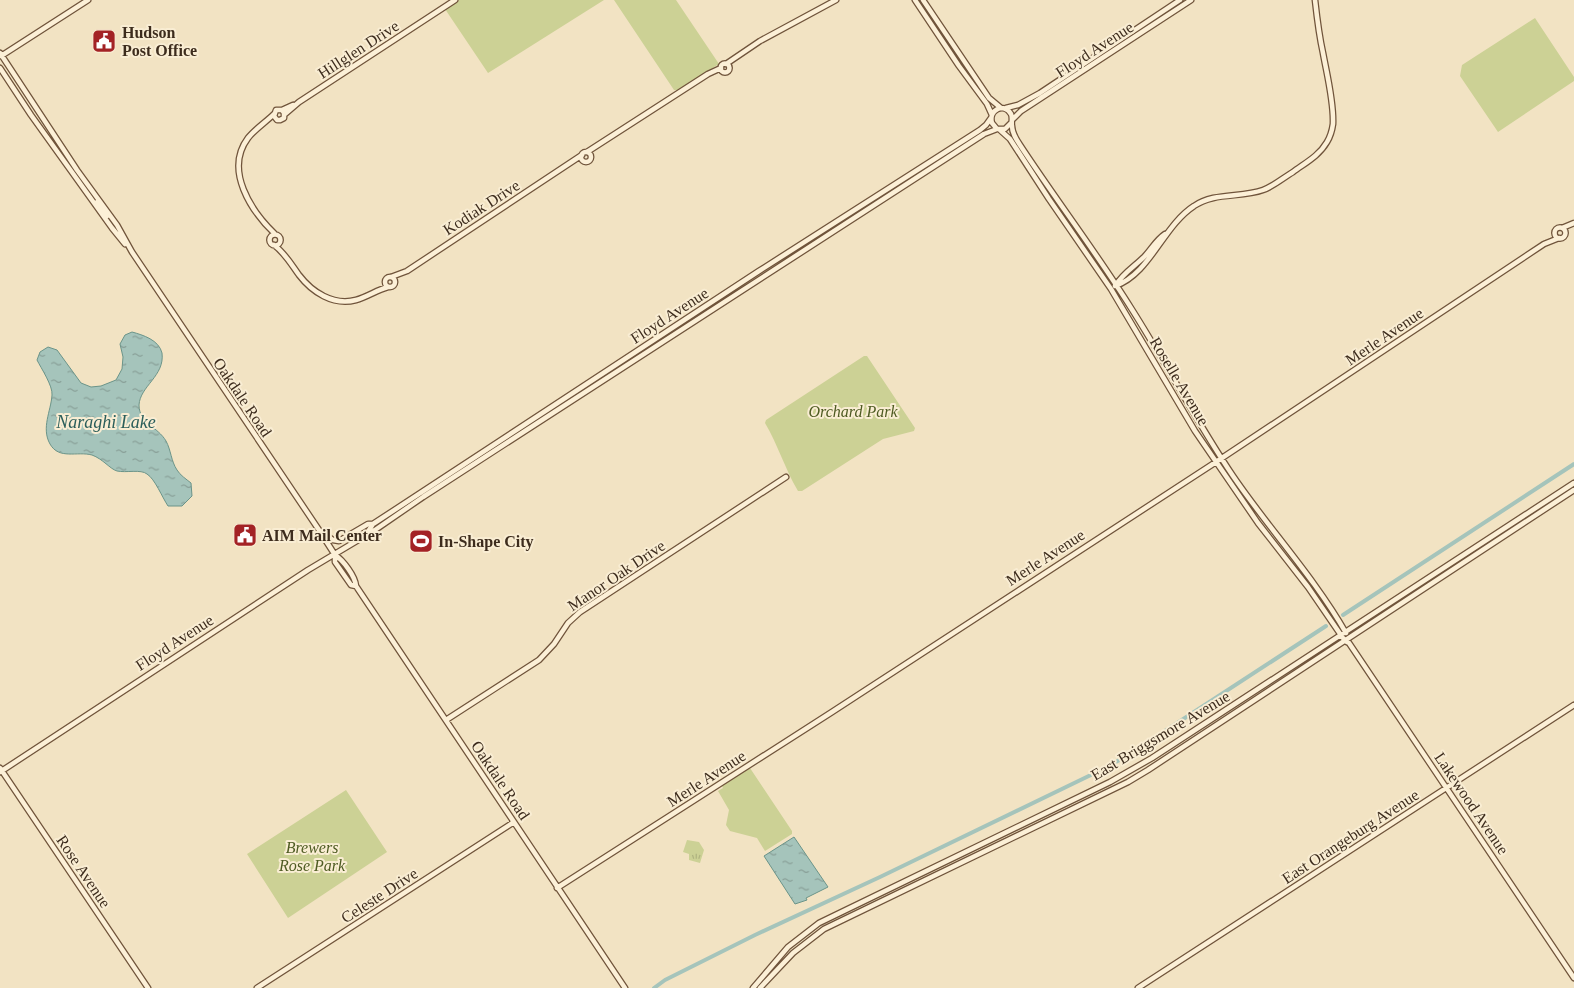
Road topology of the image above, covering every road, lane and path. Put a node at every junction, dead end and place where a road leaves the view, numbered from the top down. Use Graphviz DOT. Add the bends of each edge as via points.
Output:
graph roads {
  1 [pos="88,0"];
  2 [pos="455,0"];
  3 [pos="836,0"];
  4 [pos="915,0"];
  5 [pos="923,0"];
  6 [pos="1180,0"];
  7 [pos="1191,0"];
  8 [pos="1315,0"];
  9 [pos="1104,51"];
  10 [pos="1,56"];
  11 [pos="728,66"];
  12 [pos="0,68"];
  13 [pos="722,70"];
  14 [pos="1081,73"];
  15 [pos="0,74"];
  16 [pos="6,79"];
  17 [pos="1059,80"];
  18 [pos="1042,97"];
  19 [pos="1003,108"];
  20 [pos="283,112"];
  21 [pos="274,114"];
  22 [pos="991,116"];
  23 [pos="277,120"];
  24 [pos="1012,121"];
  25 [pos="264,124"];
  26 [pos="999,129"];
  27 [pos="601,143"];
  28 [pos="587,152"];
  29 [pos="582,155"];
  30 [pos="592,156"];
  31 [pos="584,161"];
  32 [pos="569,164"];
  33 [pos="90,198"];
  34 [pos="117,225"];
  35 [pos="1574,225"];
  36 [pos="1562,228"];
  37 [pos="1566,234"];
  38 [pos="273,236"];
  39 [pos="1557,236"];
  40 [pos="280,242"];
  41 [pos="274,245"];
  42 [pos="132,252"];
  43 [pos="285,255"];
  44 [pos="407,271"];
  45 [pos="391,277"];
  46 [pos="385,281"];
  47 [pos="396,282"];
  48 [pos="1116,285"];
  49 [pos="388,287"];
  50 [pos="1111,289"];
  51 [pos="372,293"];
  52 [pos="1221,458"];
  53 [pos="1216,462"];
  54 [pos="786,477"];
  55 [pos="1574,483"];
  56 [pos="1574,490"];
  57 [pos="373,524"];
  58 [pos="319,530"];
  59 [pos="364,537"];
  60 [pos="334,555"];
  61 [pos="1343,633"];
  62 [pos="1348,640"];
  63 [pos="1574,705"];
  64 [pos="446,720"];
  65 [pos="1,770"];
  66 [pos="1446,789"];
  67 [pos="514,822"];
  68 [pos="557,888"];
  69 [pos="1574,978"];
  70 [pos="148,988"];
  71 [pos="257,988"];
  72 [pos="625,988"];
  73 [pos="753,988"];
  74 [pos="760,988"];
  75 [pos="1138,988"];
  1 -- 10 [label="street"];
  2 -- 20 [label="street, Hillglen Drive"];
  3 -- 11 [label="street" via="760,41"];
  4 -- 22 [label="street" via="987,104"];
  5 -- 19 [label="street" via="989,98"];
  6 -- 9 [label="street, Floyd Avenue"];
  7 -- 14 [label="street, Floyd Avenue"];
  8 -- 48 [label="street" via="1333,121 1322,150 1263,190 1197,204 1179,217 1140,267 1122,284"];
  9 -- 14 [label="street" via="1079,70"];
  9 -- 17 [label="street, Floyd Avenue"];
  10 -- 34 [label="street, Oakdale Road"];
  11 -- 13 [label="street" via="722,65"];
  11 -- 13 [label="street" via="728,72"];
  12 -- 16 [label="street, Oakdale Road"];
  13 -- 27 [label="street" via="704,77"];
  14 -- 18 [label="street, Floyd Avenue"];
  15 -- 16 [label="street"];
  16 -- 33 [label="street, Oakdale Road"];
  17 -- 18 [label="street" via="1061,83"];
  17 -- 19 [label="street, Floyd Avenue" via="1018,105"];
  18 -- 24 [label="street, Floyd Avenue" via="1021,110"];
  19 -- 22 [label="street" via="995,110"];
  19 -- 24 [label="street" via="1010,112"];
  20 -- 21 [label="street, Hillglen Drive" via="276,110"];
  20 -- 23 [label="street, Hillglen Drive" via="283,119"];
  21 -- 23 [label="street"];
  21 -- 25 [label="street, Hillglen Drive"];
  22 -- 26 [label="street" via="992,125"];
  22 -- 57 [label="street, Floyd Avenue" via="980,130"];
  23 -- 25 [label="street, Hillglen Drive"];
  24 -- 26 [label="street" via="1007,128"];
  24 -- 48 [label="street, Roselle Avenue" via="1020,144"];
  25 -- 38 [label="street, Hillglen Drive" via="245,143 238,170 244,192"];
  26 -- 50 [label="street, Roselle Avenue" via="1008,136"];
  26 -- 59 [label="street, Floyd Avenue" via="984,134"];
  27 -- 28 [label="street"];
  27 -- 30 [label="street"];
  28 -- 29 [label="street"];
  28 -- 30 [label="street"];
  29 -- 31 [label="street"];
  29 -- 32 [label="street, Kodiak Drive"];
  30 -- 31 [label="street" via="589,161"];
  31 -- 32 [label="street, Kodiak Drive"];
  32 -- 44 [label="street, Kodiak Drive"];
  33 -- 34 [label="street"];
  33 -- 42 [label="street, Oakdale Road"];
  34 -- 42 [label="street, Oakdale Road"];
  35 -- 36 [label="street"];
  35 -- 37 [label="street"];
  36 -- 37 [label="street"];
  36 -- 39 [label="street" via="1557,228"];
  37 -- 39 [label="street" via="1563,238"];
  38 -- 40 [label="street" via="280,236"];
  38 -- 41 [label="street" via="270,242"];
  39 -- 52 [label="street, Merle Avenue"];
  40 -- 41 [label="street"];
  40 -- 43 [label="street"];
  41 -- 43 [label="street"];
  42 -- 58 [label="street, Oakdale Road"];
  43 -- 51 [label="street" via="310,288 323,296 345,301"];
  44 -- 45 [label="street, Kodiak Drive"];
  44 -- 47 [label="street, Kodiak Drive"];
  45 -- 46 [label="street"];
  45 -- 47 [label="street"];
  46 -- 49 [label="street"];
  46 -- 51 [label="street"];
  47 -- 49 [label="street"];
  48 -- 50 [label="street"];
  48 -- 52 [label="street, Roselle Avenue"];
  49 -- 51 [label="street"];
  50 -- 53 [label="street, Roselle Avenue"];
  52 -- 53 [label="street, Merle Avenue"];
  52 -- 61 [label="street, Roselle Avenue" via="1259,515 1317,590"];
  53 -- 61 [label="street, Roselle Avenue" via="1258,523"];
  53 -- 68 [label="street, Merle Avenue"];
  54 -- 64 [label="street, Manor Oak Drive" via="580,612 539,660"];
  55 -- 61 [label="street, East Briggsmore Avenue"];
  56 -- 62 [label="street, East Briggsmore Avenue"];
  57 -- 58 [label="street" via="340,541"];
  57 -- 59 [label="street, Floyd Avenue"];
  58 -- 60 [label="street, Oakdale Road"];
  59 -- 60 [label="street, Floyd Avenue"];
  60 -- 64 [label="street, Oakdale Road" via="340,558"];
  60 -- 65 [label="street, Floyd Avenue"];
  61 -- 62 [label="street, Roselle Avenue"];
  61 -- 73 [label="street, East Briggsmore Avenue" via="1126,773 819,923 788,947"];
  62 -- 66 [label="street, Lakewood Avenue"];
  62 -- 74 [label="street, East Briggsmore Avenue" via="1128,782 824,929 792,952"];
  63 -- 66 [label="street, East Orangeburg Avenue"];
  64 -- 67 [label="street, Oakdale Road"];
  65 -- 70 [label="street, Rose Avenue"];
  66 -- 69 [label="street, Lakewood Avenue"];
  66 -- 75 [label="street, East Orangeburg Avenue"];
  67 -- 68 [label="street, Oakdale Road"];
  67 -- 71 [label="street, Celeste Drive"];
  68 -- 72 [label="street, Oakdale Road"];
}
